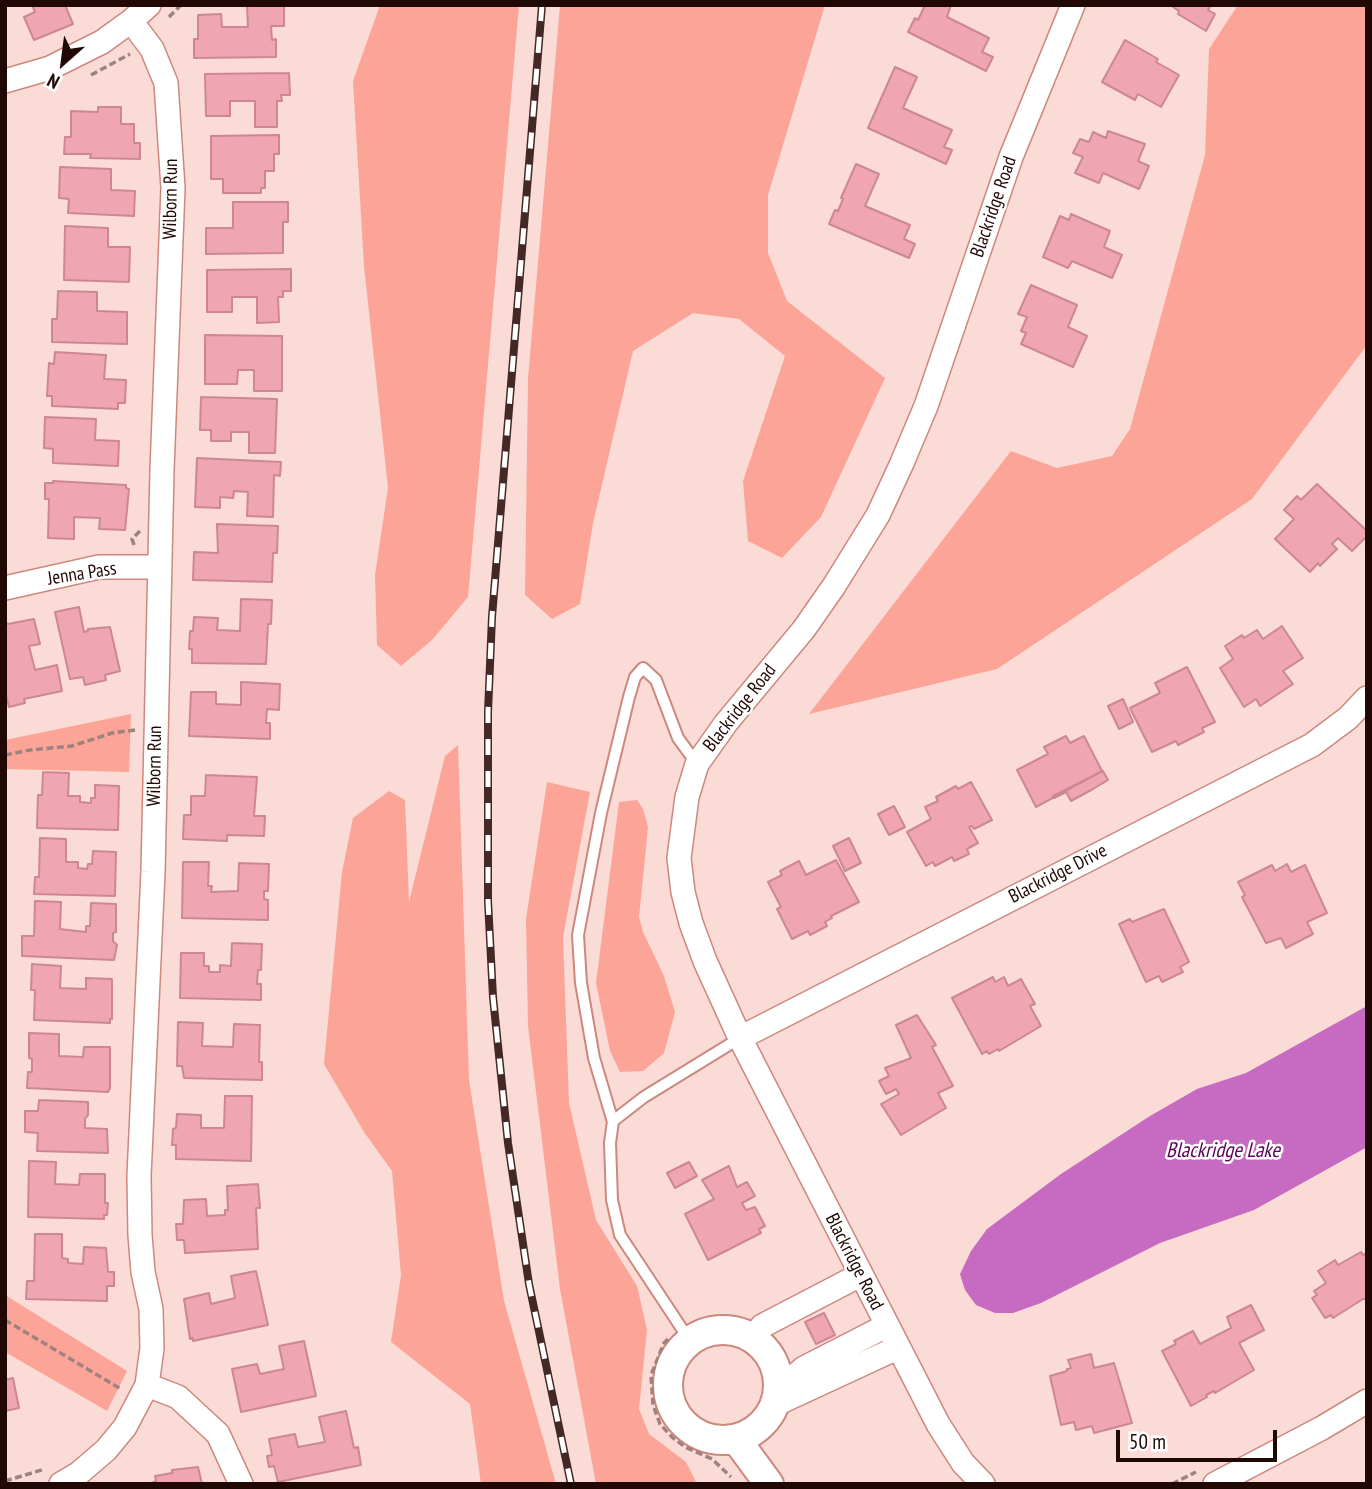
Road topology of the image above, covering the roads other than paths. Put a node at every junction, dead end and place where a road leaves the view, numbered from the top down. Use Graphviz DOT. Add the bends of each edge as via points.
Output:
graph roads {
  1 [pos="149,5"];
  2 [pos="1073,5"];
  3 [pos="131,21"];
  4 [pos="5,81"];
  5 [pos="151,567"];
  6 [pos="5,588"];
  7 [pos="1367,698"];
  8 [pos="697,764"];
  9 [pos="740,1038"];
  10 [pos="613,1122"];
  11 [pos="860,1275"];
  12 [pos="886,1326"];
  13 [pos="685,1334"];
  14 [pos="752,1339"];
  15 [pos="897,1348"];
  16 [pos="137,1383"];
  17 [pos="776,1397"];
  18 [pos="1367,1401"];
  19 [pos="736,1439"];
  20 [pos="57,1474"];
  21 [pos="241,1484"];
  22 [pos="769,1484"];
  23 [pos="984,1484"];
  24 [pos="1215,1484"];
  1 -- 3 [label="street"];
  2 -- 8 [label="street, Blackridge Road" via="1011,157 926,406 878,515 804,629"];
  3 -- 4 [label="street" via="102,42 50,68"];
  3 -- 5 [label="street, Wilborn Run" via="152,49 166,83 173,188"];
  5 -- 6 [label="street, Jenna Pass" via="99,567"];
  5 -- 16 [label="street, Wilborn Run" via="153,872 139,1176 152,1348"];
  7 -- 9 [label="street, Blackridge Drive" via="1312,745"];
  8 -- 9 [label="street, Blackridge Road" via="682,826 683,892 705,961"];
  8 -- 10 [label="lane" via="678,738 656,680 643,668 629,697 578,935 594,1058"];
  9 -- 10 [label="lane" via="644,1097"];
  9 -- 11 [label="street, Blackridge Road"];
  10 -- 13 [label="lane" via="612,1200 620,1235"];
  11 -- 12 [label="street, Blackridge Road"];
  11 -- 14 [label="street" via="762,1326"];
  12 -- 15 [label="street, Blackridge Road"];
  12 -- 17 [label="street" via="804,1368"];
  13 -- 14 [label="street" via="731,1331"];
  13 -- 19 [label="street" via="669,1375 676,1415 709,1439"];
  14 -- 17 [label="street" via="772,1361"];
  15 -- 17 [label="street"];
  15 -- 23 [label="street, Blackridge Road" via="938,1424 963,1463"];
  16 -- 20 [label="street, Wilborn Run" via="125,1427 106,1450 78,1474"];
  16 -- 21 [label="street" via="178,1397 218,1434"];
  17 -- 19 [label="street" via="759,1426"];
  18 -- 24 [label="street"];
  19 -- 22 [label="street"];
}
